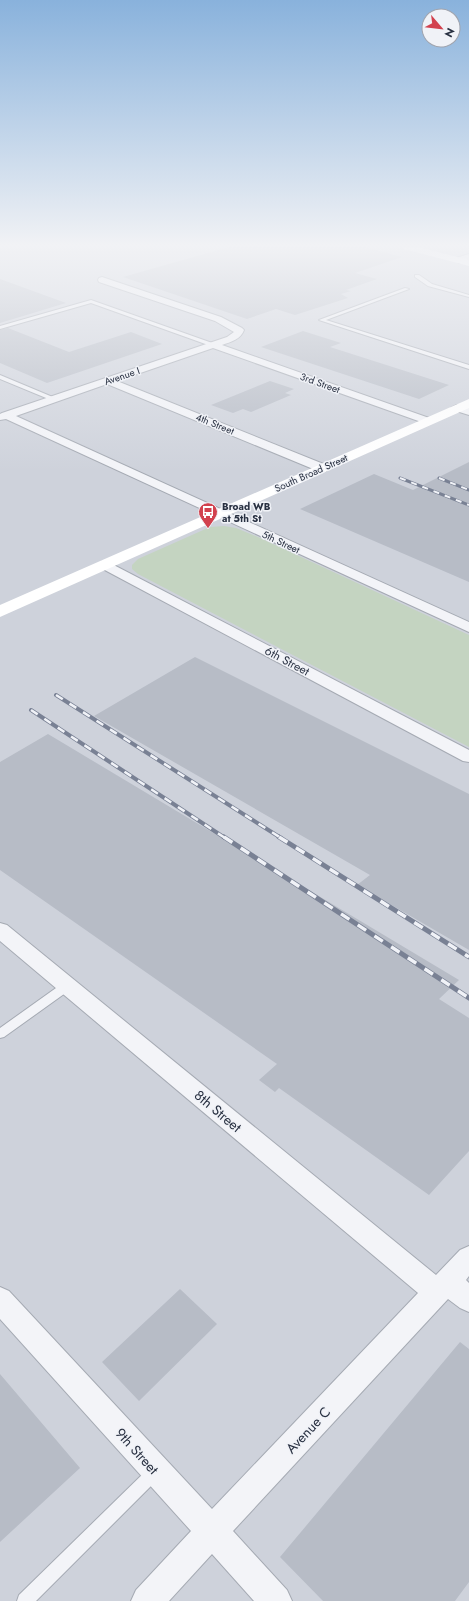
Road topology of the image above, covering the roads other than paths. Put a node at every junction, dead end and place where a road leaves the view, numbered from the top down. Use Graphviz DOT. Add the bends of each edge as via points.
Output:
graph roads {
  1 [pos="21,322"];
  2 [pos="148,322"];
  3 [pos="223,322"];
  4 [pos="326,322"];
  5 [pos="0,328"];
  6 [pos="213,345"];
  7 [pos="469,367"];
  8 [pos="0,377"];
  9 [pos="108,381"];
  10 [pos="53,400"];
  11 [pos="465,407"];
  12 [pos="3,416"];
  13 [pos="428,421"];
  14 [pos="322,468"];
  15 [pos="220,514"];
  16 [pos="106,565"];
  17 [pos="0,612"];
  18 [pos="469,628"];
  19 [pos="469,758"];
  20 [pos="0,930"];
  21 [pos="67,986"];
  22 [pos="0,1034"];
  23 [pos="469,1258"];
  24 [pos="442,1286"];
  25 [pos="469,1299"];
  26 [pos="0,1300"];
  27 [pos="156,1471"];
  28 [pos="213,1532"];
  29 [pos="25,1601"];
  30 [pos="147,1601"];
  31 [pos="276,1601"];
  1 -- 5 [label="lane"];
  2 -- 6 [label="lane"];
  3 -- 6 [label="street, Avenue I" via="239,330 236,336"];
  4 -- 7 [label="lane"];
  6 -- 9 [label="street, Avenue I"];
  6 -- 13 [label="street, 3rd Street"];
  8 -- 10 [label="lane"];
  9 -- 10 [label="street, Avenue I"];
  9 -- 14 [label="street, 4th Street"];
  10 -- 12 [label="street, Avenue I"];
  11 -- 13 [label="street, South Broad Street"];
  12 -- 15 [label="street, 5th Street"];
  13 -- 14 [label="street, South Broad Street"];
  14 -- 15 [label="street, South Broad Street"];
  15 -- 16 [label="street, South Broad Street"];
  15 -- 18 [label="street, 5th Street"];
  16 -- 17 [label="street, South Broad Street"];
  16 -- 19 [label="street, 6th Street"];
  20 -- 21 [label="street, 8th Street"];
  21 -- 22 [label="lane"];
  21 -- 24 [label="street, 8th Street"];
  23 -- 24 [label="street, Avenue C"];
  24 -- 25 [label="street, 8th Street"];
  24 -- 28 [label="street, Avenue C"];
  26 -- 27 [label="street, 9th Street"];
  27 -- 28 [label="street, 9th Street"];
  27 -- 29 [label="lane"];
  28 -- 30 [label="street, Avenue C"];
  28 -- 31 [label="street, 9th Street"];
}
